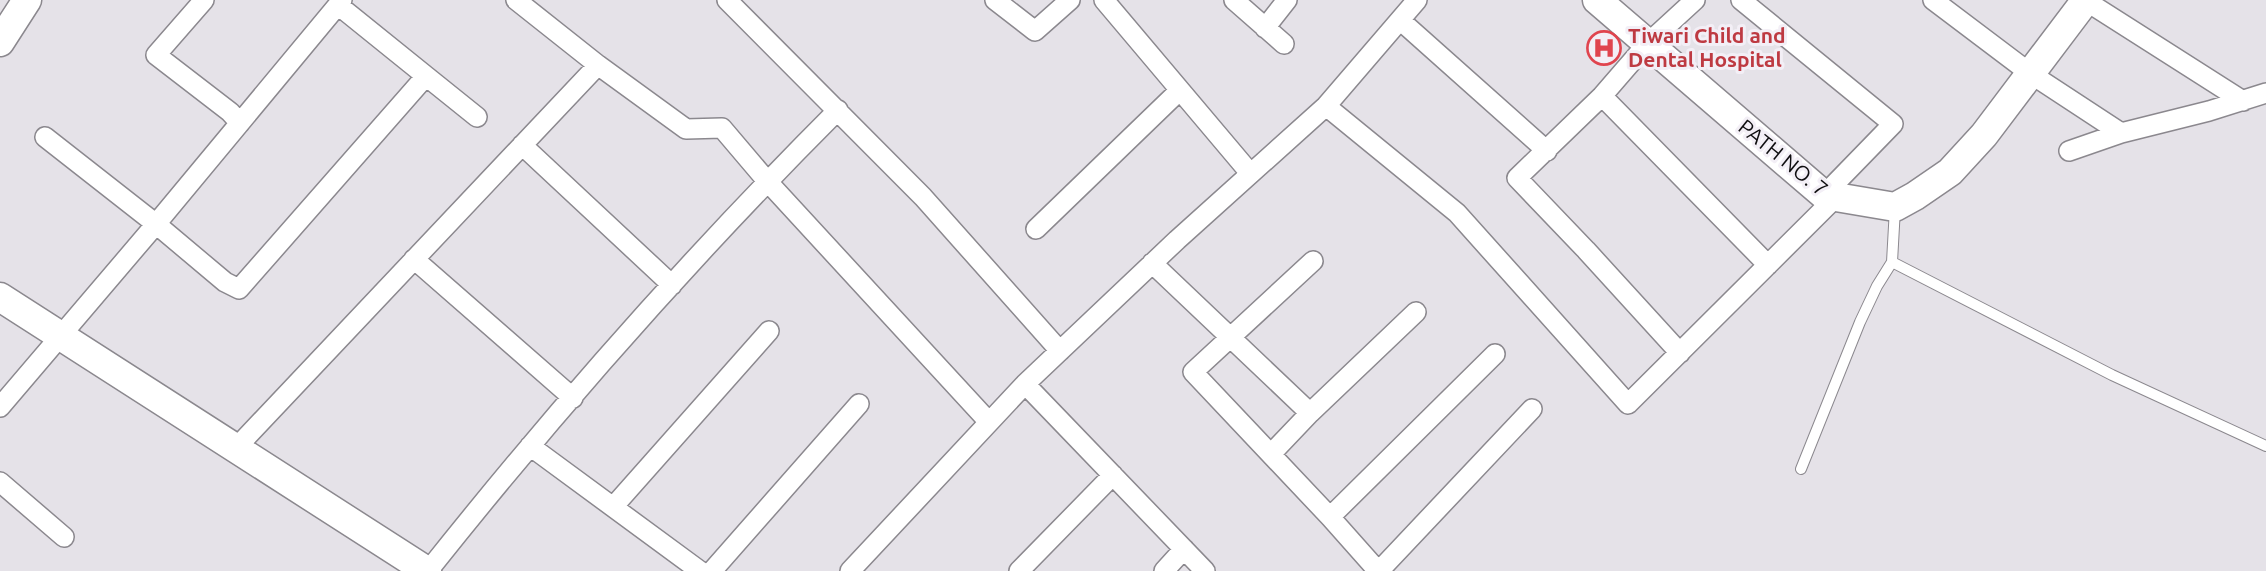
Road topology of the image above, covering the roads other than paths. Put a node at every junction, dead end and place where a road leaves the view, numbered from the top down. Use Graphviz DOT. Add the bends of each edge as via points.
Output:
graph roads {
  1 [pos="27,0"];
  2 [pos="204,0"];
  3 [pos="516,0"];
  4 [pos="727,0"];
  5 [pos="995,0"];
  6 [pos="1070,0"];
  7 [pos="1104,0"];
  8 [pos="1234,0"];
  9 [pos="1287,0"];
  10 [pos="1417,0"];
  11 [pos="1597,0"];
  12 [pos="1695,0"];
  13 [pos="1741,0"];
  14 [pos="1933,0"];
  15 [pos="2086,0"];
  16 [pos="340,3"];
  17 [pos="1400,20"];
  18 [pos="1265,28"];
  19 [pos="0,42"];
  20 [pos="1284,44"];
  21 [pos="1647,44"];
  22 [pos="598,65"];
  23 [pos="2031,74"];
  24 [pos="426,76"];
  25 [pos="1179,91"];
  26 [pos="2266,93"];
  27 [pos="1602,96"];
  28 [pos="2243,101"];
  29 [pos="1326,106"];
  30 [pos="838,110"];
  31 [pos="477,117"];
  32 [pos="240,123"];
  33 [pos="2121,133"];
  34 [pos="45,137"];
  35 [pos="522,145"];
  36 [pos="1548,150"];
  37 [pos="2069,151"];
  38 [pos="1250,173"];
  39 [pos="767,181"];
  40 [pos="1829,197"];
  41 [pos="1895,207"];
  42 [pos="156,224"];
  43 [pos="1036,229"];
  44 [pos="414,259"];
  45 [pos="1313,261"];
  46 [pos="1892,262"];
  47 [pos="1152,264"];
  48 [pos="1769,265"];
  49 [pos="672,285"];
  50 [pos="0,297"];
  51 [pos="1416,312"];
  52 [pos="769,331"];
  53 [pos="62,335"];
  54 [pos="1231,337"];
  55 [pos="1060,351"];
  56 [pos="1679,353"];
  57 [pos="1495,354"];
  58 [pos="1025,384"];
  59 [pos="573,398"];
  60 [pos="859,404"];
  61 [pos="0,407"];
  62 [pos="1532,410"];
  63 [pos="1310,413"];
  64 [pos="989,422"];
  65 [pos="530,446"];
  66 [pos="2266,446"];
  67 [pos="236,448"];
  68 [pos="1271,454"];
  69 [pos="1801,469"];
  70 [pos="1113,475"];
  71 [pos="0,482"];
  72 [pos="613,507"];
  73 [pos="1330,517"];
  74 [pos="64,537"];
  75 [pos="1184,549"];
  76 [pos="427,571"];
  77 [pos="700,571"];
  78 [pos="712,571"];
  79 [pos="850,571"];
  80 [pos="1019,571"];
  81 [pos="1164,571"];
  82 [pos="1205,571"];
  83 [pos="1379,571"];
  1 -- 19 [label="street"];
  2 -- 32 [label="street" via="156,55"];
  3 -- 22 [label="street"];
  4 -- 30 [label="street"];
  5 -- 6 [label="street" via="1035,31"];
  7 -- 25 [label="street"];
  8 -- 18 [label="street"];
  9 -- 18 [label="street"];
  10 -- 17 [label="street"];
  11 -- 21 [label="street, PATH NO. 7"];
  12 -- 21 [label="street"];
  13 -- 40 [label="street" via="1893,124"];
  14 -- 23 [label="street"];
  15 -- 23 [label="street"];
  15 -- 28 [label="street"];
  16 -- 24 [label="street"];
  16 -- 32 [label="street"];
  17 -- 29 [label="street"];
  17 -- 36 [label="street"];
  18 -- 20 [label="street"];
  21 -- 27 [label="street"];
  21 -- 40 [label="street, PATH NO. 7"];
  22 -- 35 [label="street"];
  22 -- 39 [label="street" via="686,128 722,128"];
  23 -- 33 [label="street"];
  23 -- 41 [label="street" via="1950,172"];
  24 -- 31 [label="street"];
  24 -- 42 [label="street" via="239,289"];
  25 -- 38 [label="street"];
  25 -- 43 [label="street"];
  26 -- 28 [label="street"];
  27 -- 36 [label="street"];
  27 -- 48 [label="street"];
  28 -- 33 [label="street"];
  29 -- 38 [label="street"];
  29 -- 56 [label="street" via="1457,213 1628,404"];
  30 -- 39 [label="street"];
  30 -- 55 [label="street" via="923,197"];
  32 -- 42 [label="street"];
  33 -- 37 [label="street"];
  34 -- 42 [label="street"];
  35 -- 44 [label="street"];
  35 -- 49 [label="street"];
  36 -- 56 [label="street" via="1517,178"];
  38 -- 47 [label="street"];
  39 -- 49 [label="street"];
  39 -- 64 [label="street"];
  40 -- 41 [label="street, PATH NO. 7"];
  40 -- 48 [label="street"];
  41 -- 46 [label="lane"];
  42 -- 53 [label="street"];
  44 -- 59 [label="street"];
  44 -- 67 [label="street"];
  45 -- 54 [label="street"];
  46 -- 66 [label="lane" via="2112,375"];
  46 -- 69 [label="lane" via="1860,322"];
  47 -- 54 [label="street"];
  47 -- 55 [label="street"];
  48 -- 56 [label="street"];
  49 -- 59 [label="street"];
  50 -- 53 [label="street"];
  51 -- 63 [label="street"];
  52 -- 72 [label="street"];
  53 -- 61 [label="street"];
  53 -- 67 [label="street"];
  54 -- 63 [label="street"];
  54 -- 68 [label="street" via="1194,373"];
  55 -- 58 [label="street"];
  57 -- 73 [label="street"];
  58 -- 64 [label="street"];
  58 -- 70 [label="street"];
  59 -- 65 [label="street"];
  60 -- 78 [label="street"];
  62 -- 83 [label="street"];
  63 -- 68 [label="street"];
  64 -- 79 [label="street"];
  65 -- 72 [label="street"];
  65 -- 76 [label="street"];
  67 -- 76 [label="street"];
  68 -- 73 [label="street"];
  70 -- 75 [label="street"];
  70 -- 80 [label="street"];
  71 -- 74 [label="street"];
  72 -- 77 [label="street"];
  73 -- 83 [label="street"];
  75 -- 81 [label="street"];
  75 -- 82 [label="street"];
}
